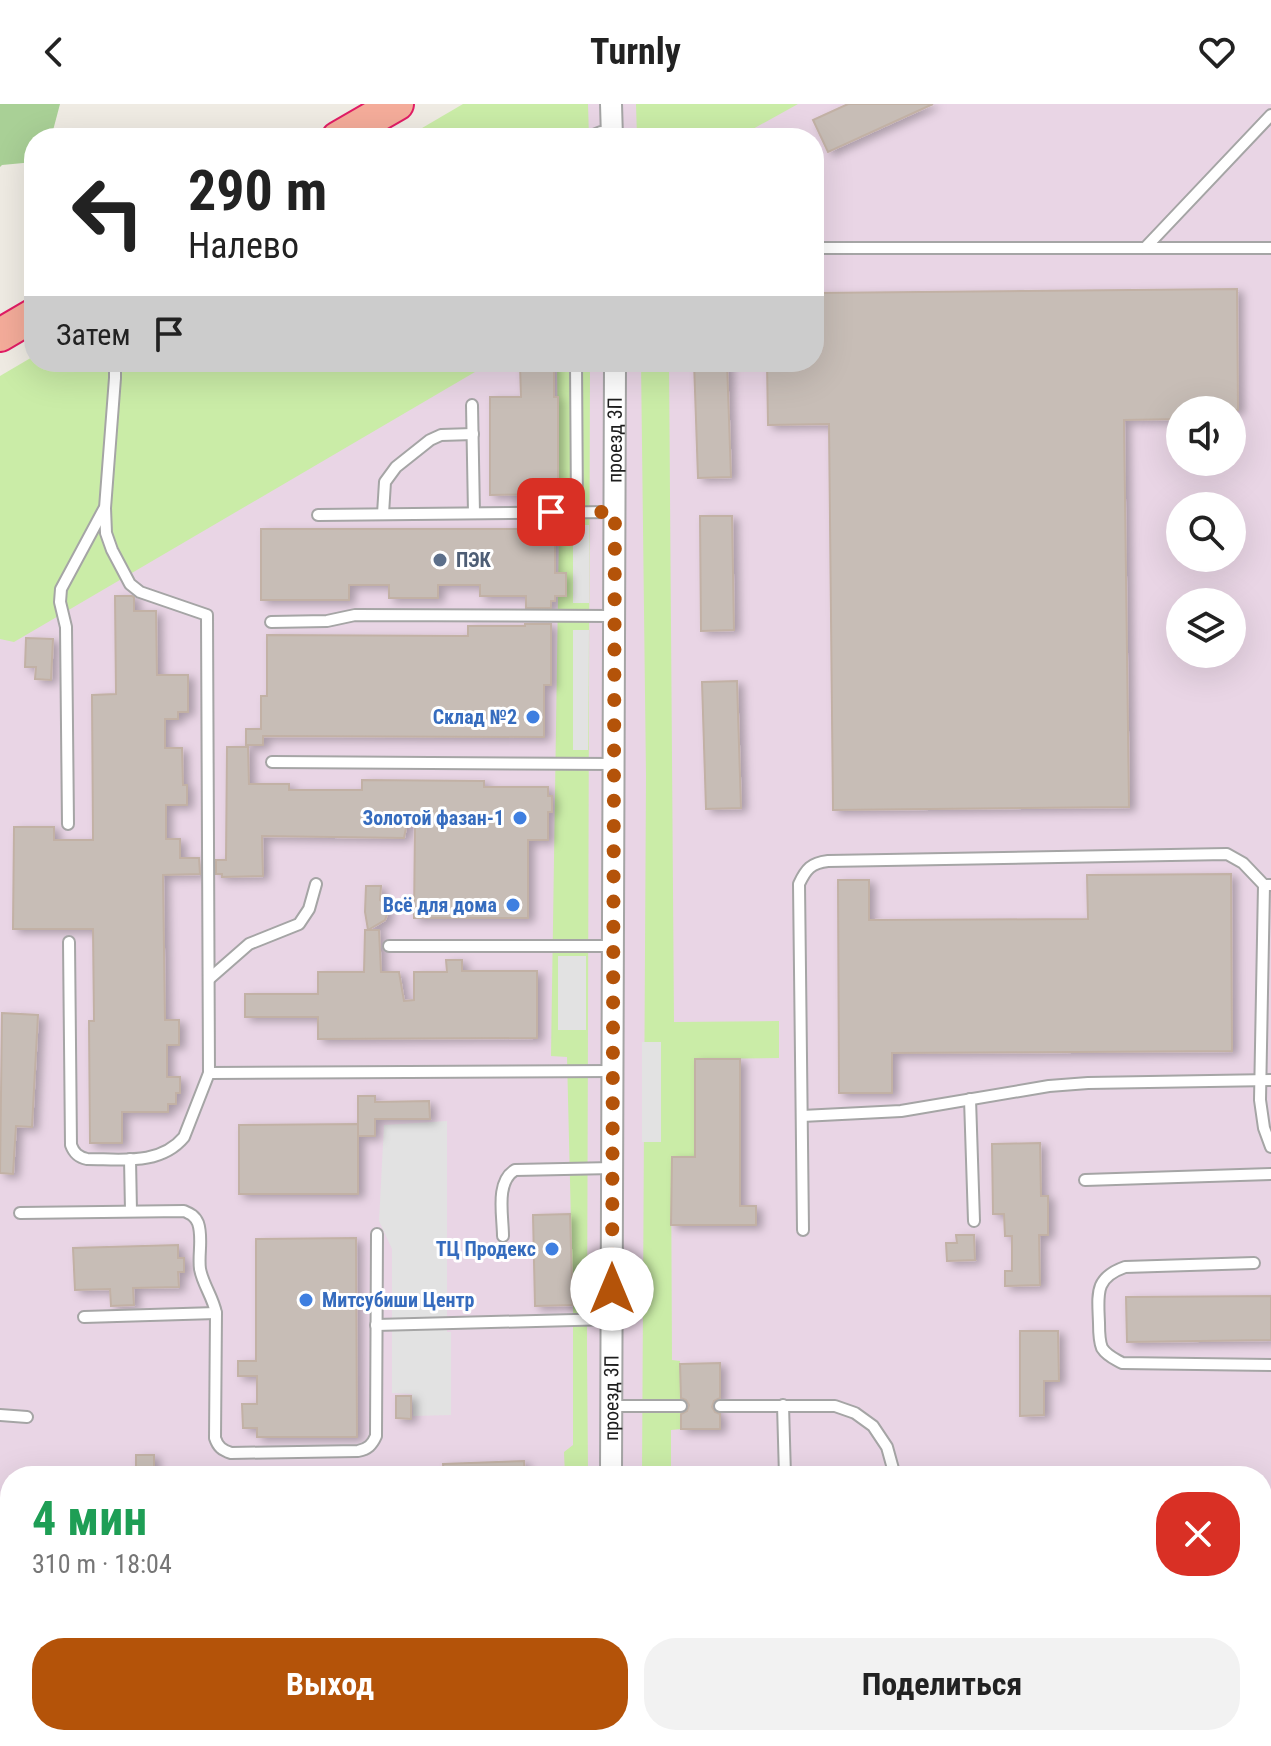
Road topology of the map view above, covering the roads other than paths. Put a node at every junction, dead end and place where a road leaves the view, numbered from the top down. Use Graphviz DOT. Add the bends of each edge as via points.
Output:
graph roads {
  1 [pos="397,104"];
  2 [pos="611,104"];
  3 [pos="1271,115"];
  4 [pos="355,128"];
  5 [pos="612,128"];
  6 [pos="824,248"];
  7 [pos="1145,248"];
  8 [pos="1271,248"];
  9 [pos="24,321"];
  10 [pos="0,335"];
  11 [pos="115,372"];
  12 [pos="576,372"];
  13 [pos="615,372"];
  14 [pos="472,405"];
  15 [pos="473,434"];
  16 [pos="105,508"];
  17 [pos="577,512"];
  18 [pos="615,512"];
  19 [pos="474,513"];
  20 [pos="383,514"];
  21 [pos="318,515"];
  22 [pos="615,616"];
  23 [pos="271,622"];
  24 [pos="272,762"];
  25 [pos="614,764"];
  26 [pos="68,824"];
  27 [pos="316,884"];
  28 [pos="1268,885"];
  29 [pos="69,942"];
  30 [pos="389,946"];
  31 [pos="614,946"];
  32 [pos="209,979"];
  33 [pos="614,1071"];
  34 [pos="209,1073"];
  35 [pos="1266,1080"];
  36 [pos="970,1099"];
  37 [pos="802,1116"];
  38 [pos="1271,1147"];
  39 [pos="130,1159"];
  40 [pos="613,1168"];
  41 [pos="1271,1174"];
  42 [pos="1085,1180"];
  43 [pos="131,1211"];
  44 [pos="20,1213"];
  45 [pos="974,1221"];
  46 [pos="803,1230"];
  47 [pos="377,1234"];
  48 [pos="503,1236"];
  49 [pos="1254,1263"];
  50 [pos="216,1313"];
  51 [pos="84,1317"];
  52 [pos="612,1319"];
  53 [pos="376,1325"];
  54 [pos="1271,1365"];
  55 [pos="783,1405"];
  56 [pos="611,1406"];
  57 [pos="681,1406"];
  58 [pos="720,1406"];
  59 [pos="0,1415"];
  60 [pos="27,1417"];
  61 [pos="611,1466"];
  62 [pos="785,1466"];
  63 [pos="892,1466"];
  1 -- 4 [label="highway"];
  2 -- 5 [label="street"];
  3 -- 7 [label="lane"];
  6 -- 7 [label="lane"];
  7 -- 8 [label="lane"];
  9 -- 10 [label="highway"];
  11 -- 16 [label="lane"];
  12 -- 17 [label="lane"];
  13 -- 18 [label="street, проезд 3П"];
  14 -- 15 [label="lane"];
  15 -- 19 [label="lane"];
  15 -- 20 [label="lane" via="441,435 396,467 385,482"];
  16 -- 26 [label="lane" via="60,595 66,627"];
  16 -- 32 [label="lane" via="106,533 130,584 207,615"];
  17 -- 18 [label="lane"];
  17 -- 19 [label="lane"];
  18 -- 22 [label="street, проезд 3П"];
  19 -- 20 [label="lane"];
  20 -- 21 [label="lane"];
  22 -- 23 [label="lane" via="355,615"];
  22 -- 25 [label="street, проезд 3П"];
  24 -- 25 [label="lane"];
  25 -- 31 [label="street, проезд 3П"];
  27 -- 32 [label="lane" via="299,924 249,944"];
  28 -- 35 [label="lane"];
  28 -- 37 [label="lane" via="1227,854 815,863 799,884"];
  29 -- 39 [label="lane" via="71,1145 87,1159"];
  30 -- 31 [label="lane"];
  31 -- 33 [label="street, проезд 3П"];
  32 -- 34 [label="lane"];
  33 -- 34 [label="lane"];
  33 -- 40 [label="street, проезд 3П"];
  34 -- 39 [label="lane" via="177,1146 156,1157"];
  35 -- 36 [label="lane" via="1088,1083"];
  35 -- 38 [label="lane" via="1260,1100"];
  36 -- 37 [label="lane" via="901,1111"];
  36 -- 45 [label="lane"];
  37 -- 46 [label="lane"];
  39 -- 43 [label="lane"];
  40 -- 48 [label="lane" via="515,1170 503,1189"];
  40 -- 52 [label="street, проезд 3П"];
  41 -- 42 [label="lane"];
  43 -- 44 [label="lane"];
  43 -- 50 [label="lane" via="184,1211 197,1220 199,1265"];
  47 -- 53 [label="lane"];
  49 -- 54 [label="lane" via="1125,1267 1111,1272 1097,1292 1099,1335 1109,1357 1122,1363"];
  50 -- 51 [label="lane"];
  50 -- 53 [label="lane" via="215,1438 231,1453 358,1451 373,1444"];
  52 -- 53 [label="lane"];
  52 -- 56 [label="street, проезд 3П"];
  55 -- 58 [label="lane"];
  55 -- 62 [label="lane"];
  55 -- 63 [label="lane" via="835,1406 855,1413 873,1426"];
  56 -- 57 [label="lane"];
  56 -- 61 [label="street, проезд 3П"];
  59 -- 60 [label="lane"];
}
